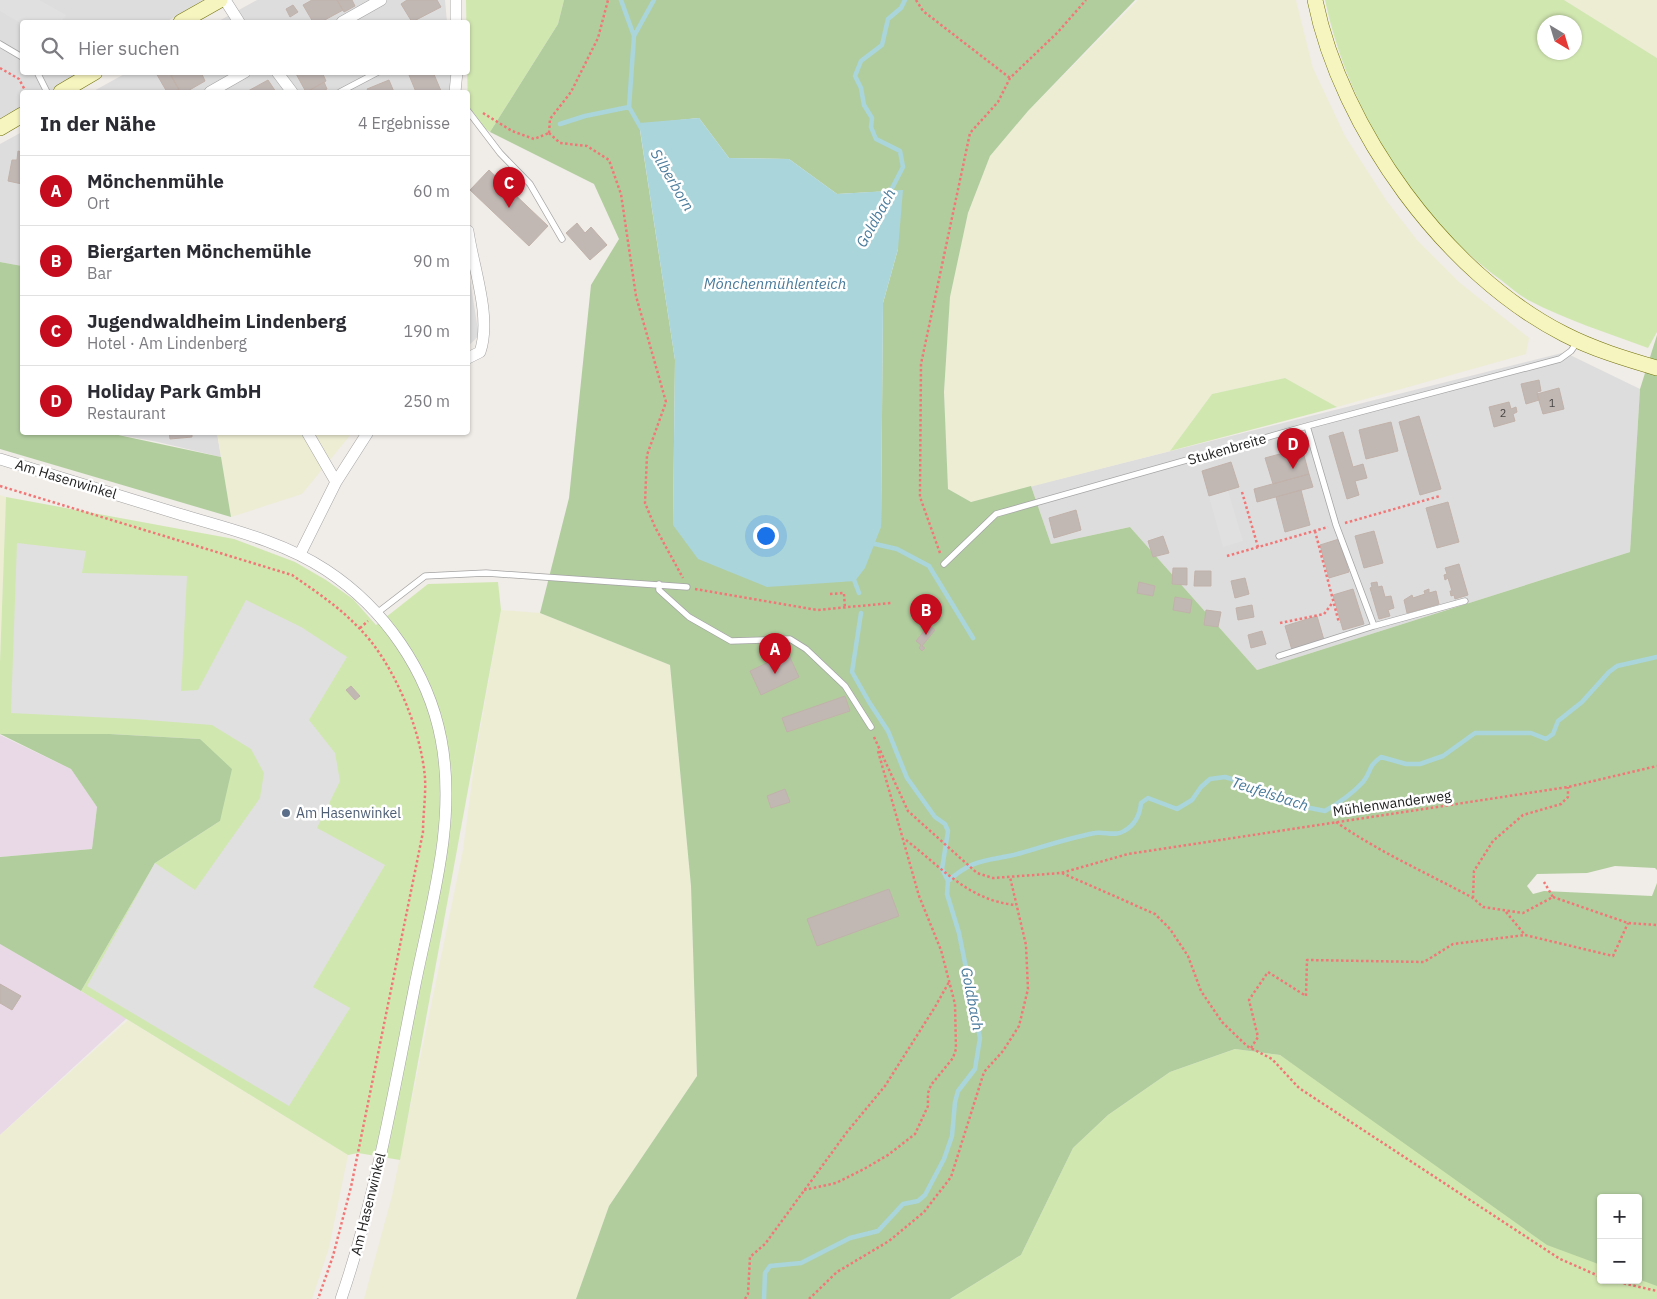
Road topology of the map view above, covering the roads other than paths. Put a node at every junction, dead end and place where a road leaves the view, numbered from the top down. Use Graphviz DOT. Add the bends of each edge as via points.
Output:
graph roads {
  1 [pos="220,0"];
  2 [pos="225,0"];
  3 [pos="380,0"];
  4 [pos="456,0"];
  5 [pos="1315,0"];
  6 [pos="185,20"];
  7 [pos="239,20"];
  8 [pos="345,20"];
  9 [pos="456,20"];
  10 [pos="0,44"];
  11 [pos="20,56"];
  12 [pos="38,75"];
  13 [pos="90,75"];
  14 [pos="240,75"];
  15 [pos="279,75"];
  16 [pos="372,75"];
  17 [pos="457,75"];
  18 [pos="46,90"];
  19 [pos="64,90"];
  20 [pos="214,90"];
  21 [pos="290,90"];
  22 [pos="344,90"];
  23 [pos="455,90"];
  24 [pos="470,114"];
  25 [pos="20,116"];
  26 [pos="0,128"];
  27 [pos="562,240"];
  28 [pos="470,242"];
  29 [pos="1578,340"];
  30 [pos="470,357"];
  31 [pos="1657,368"];
  32 [pos="1307,426"];
  33 [pos="310,435"];
  34 [pos="366,435"];
  35 [pos="0,459"];
  36 [pos="336,482"];
  37 [pos="300,554"];
  38 [pos="944,564"];
  39 [pos="659,584"];
  40 [pos="687,587"];
  41 [pos="1465,601"];
  42 [pos="377,613"];
  43 [pos="1374,626"];
  44 [pos="1279,656"];
  45 [pos="871,728"];
  46 [pos="341,1299"];
  1 -- 6 [label="street"];
  2 -- 7 [label="street"];
  3 -- 8 [label="street"];
  4 -- 9 [label="street"];
  5 -- 29 [label="street" via="1327,44 1356,113 1409,198 1482,276 1539,319"];
  10 -- 11 [label="lane"];
  12 -- 18 [label="lane"];
  13 -- 19 [label="street"];
  14 -- 20 [label="street"];
  15 -- 21 [label="street"];
  16 -- 22 [label="lane"];
  17 -- 23 [label="street"];
  24 -- 27 [label="lane" via="500,153 530,184"];
  25 -- 26 [label="street"];
  28 -- 30 [label="street" via="485,340 480,352"];
  29 -- 31 [label="street"];
  29 -- 32 [label="lane, Stukenbreite" via="1560,359"];
  32 -- 38 [label="lane, Stukenbreite" via="996,514"];
  32 -- 43 [label="lane" via="1336,525"];
  33 -- 36 [label="street"];
  34 -- 36 [label="street"];
  35 -- 37 [label="street, Am Hasenwinkel"];
  36 -- 37 [label="street"];
  37 -- 42 [label="street, Am Hasenwinkel" via="349,587"];
  39 -- 40 [label="lane"];
  39 -- 42 [label="lane" via="486,573 425,576"];
  39 -- 45 [label="lane" via="659,590 689,617 731,641 790,639 806,649 845,686"];
  41 -- 43 [label="lane"];
  42 -- 46 [label="street, Am Hasenwinkel" via="403,648 431,702 444,757 446,817 378,1168"];
  43 -- 44 [label="lane"];
}
